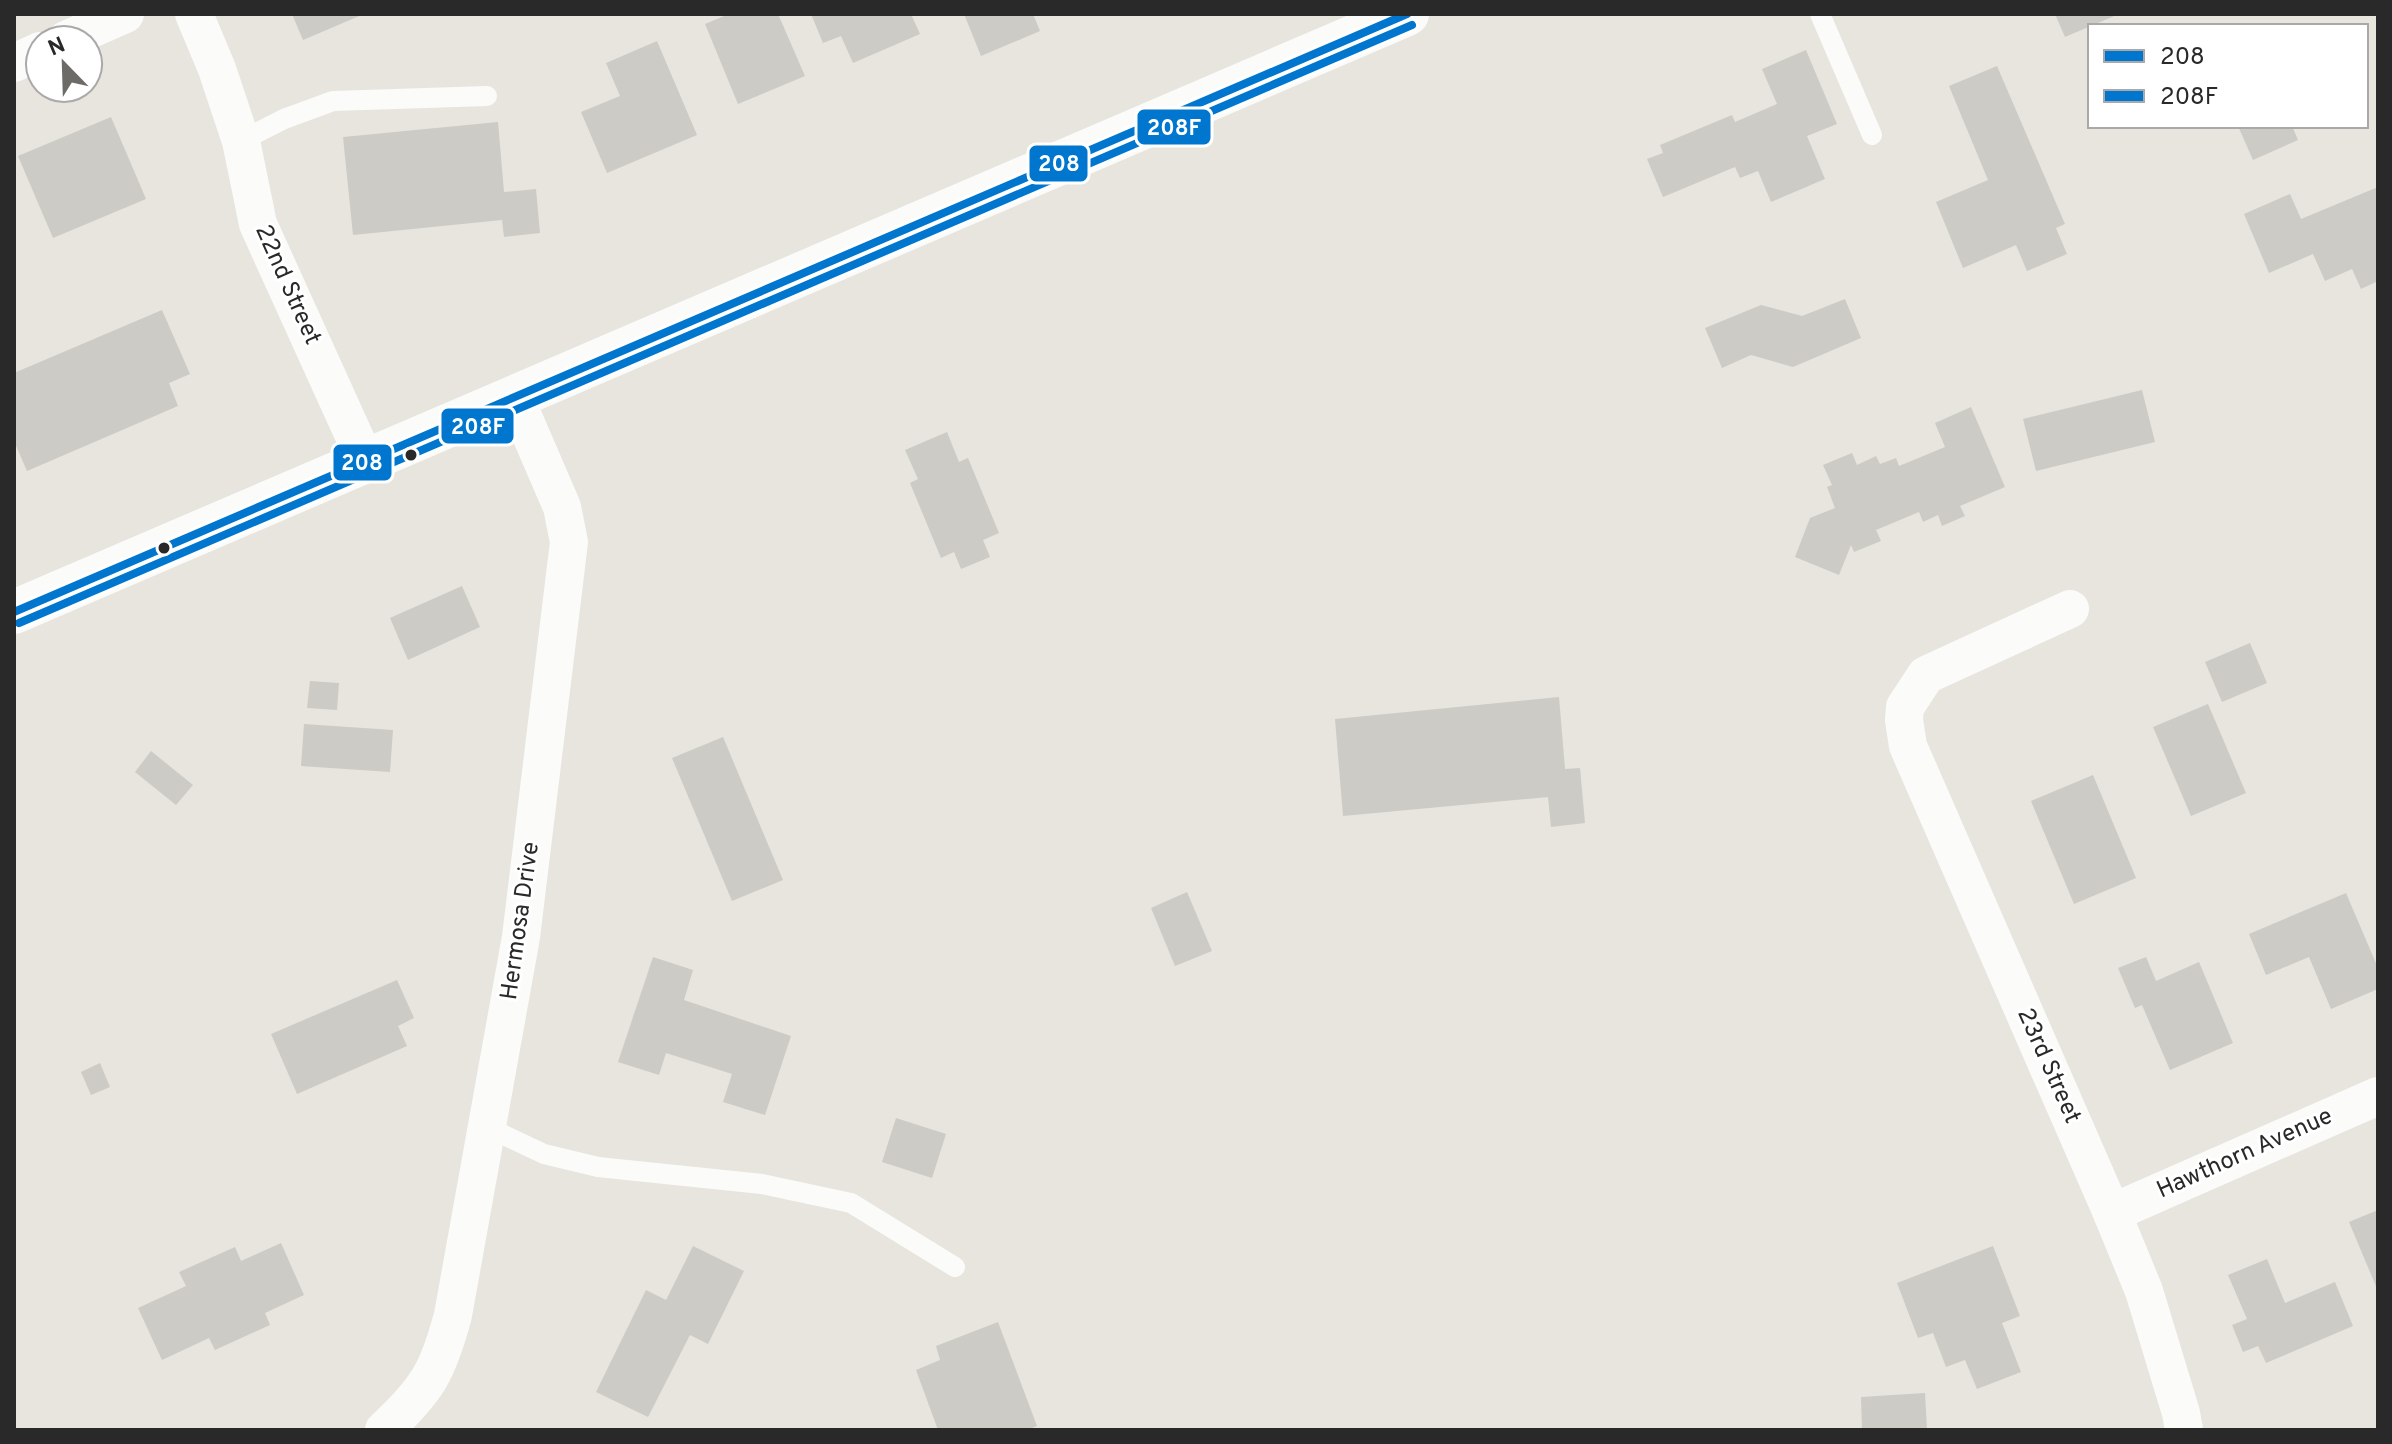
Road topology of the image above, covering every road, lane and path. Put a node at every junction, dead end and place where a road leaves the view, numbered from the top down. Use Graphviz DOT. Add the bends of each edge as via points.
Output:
graph roads {
  1 [pos="125,14"];
  2 [pos="194,14"];
  3 [pos="1407,14"];
  4 [pos="1820,14"];
  5 [pos="102,24"];
  6 [pos="487,96"];
  7 [pos="1872,135"];
  8 [pos="241,141"];
  9 [pos="515,398"];
  10 [pos="365,460"];
  11 [pos="2070,609"];
  12 [pos="14,612"];
  13 [pos="2378,1096"];
  14 [pos="487,1127"];
  15 [pos="2112,1213"];
  16 [pos="955,1267"];
  17 [pos="384,1430"];
  18 [pos="2184,1430"];
  1 -- 5 [label="street"];
  2 -- 8 [label="street, 22nd Street"];
  3 -- 9 [label="main road"];
  4 -- 7 [label="lane"];
  6 -- 8 [label="lane" via="333,101"];
  8 -- 10 [label="street, 22nd Street" via="258,224"];
  9 -- 10 [label="main road"];
  9 -- 14 [label="street, Hermosa Drive" via="562,507 569,542 521,937"];
  10 -- 12 [label="main road"];
  11 -- 15 [label="street, 23rd Street" via="1926,675 1905,707 1904,720 1908,746"];
  13 -- 15 [label="street, Hawthorn Avenue"];
  14 -- 16 [label="lane" via="544,1154 598,1167 762,1184 851,1203"];
  14 -- 17 [label="street, Hermosa Drive" via="442,1356 418,1398"];
  15 -- 18 [label="street, 23rd Street" via="2144,1291"];
}
